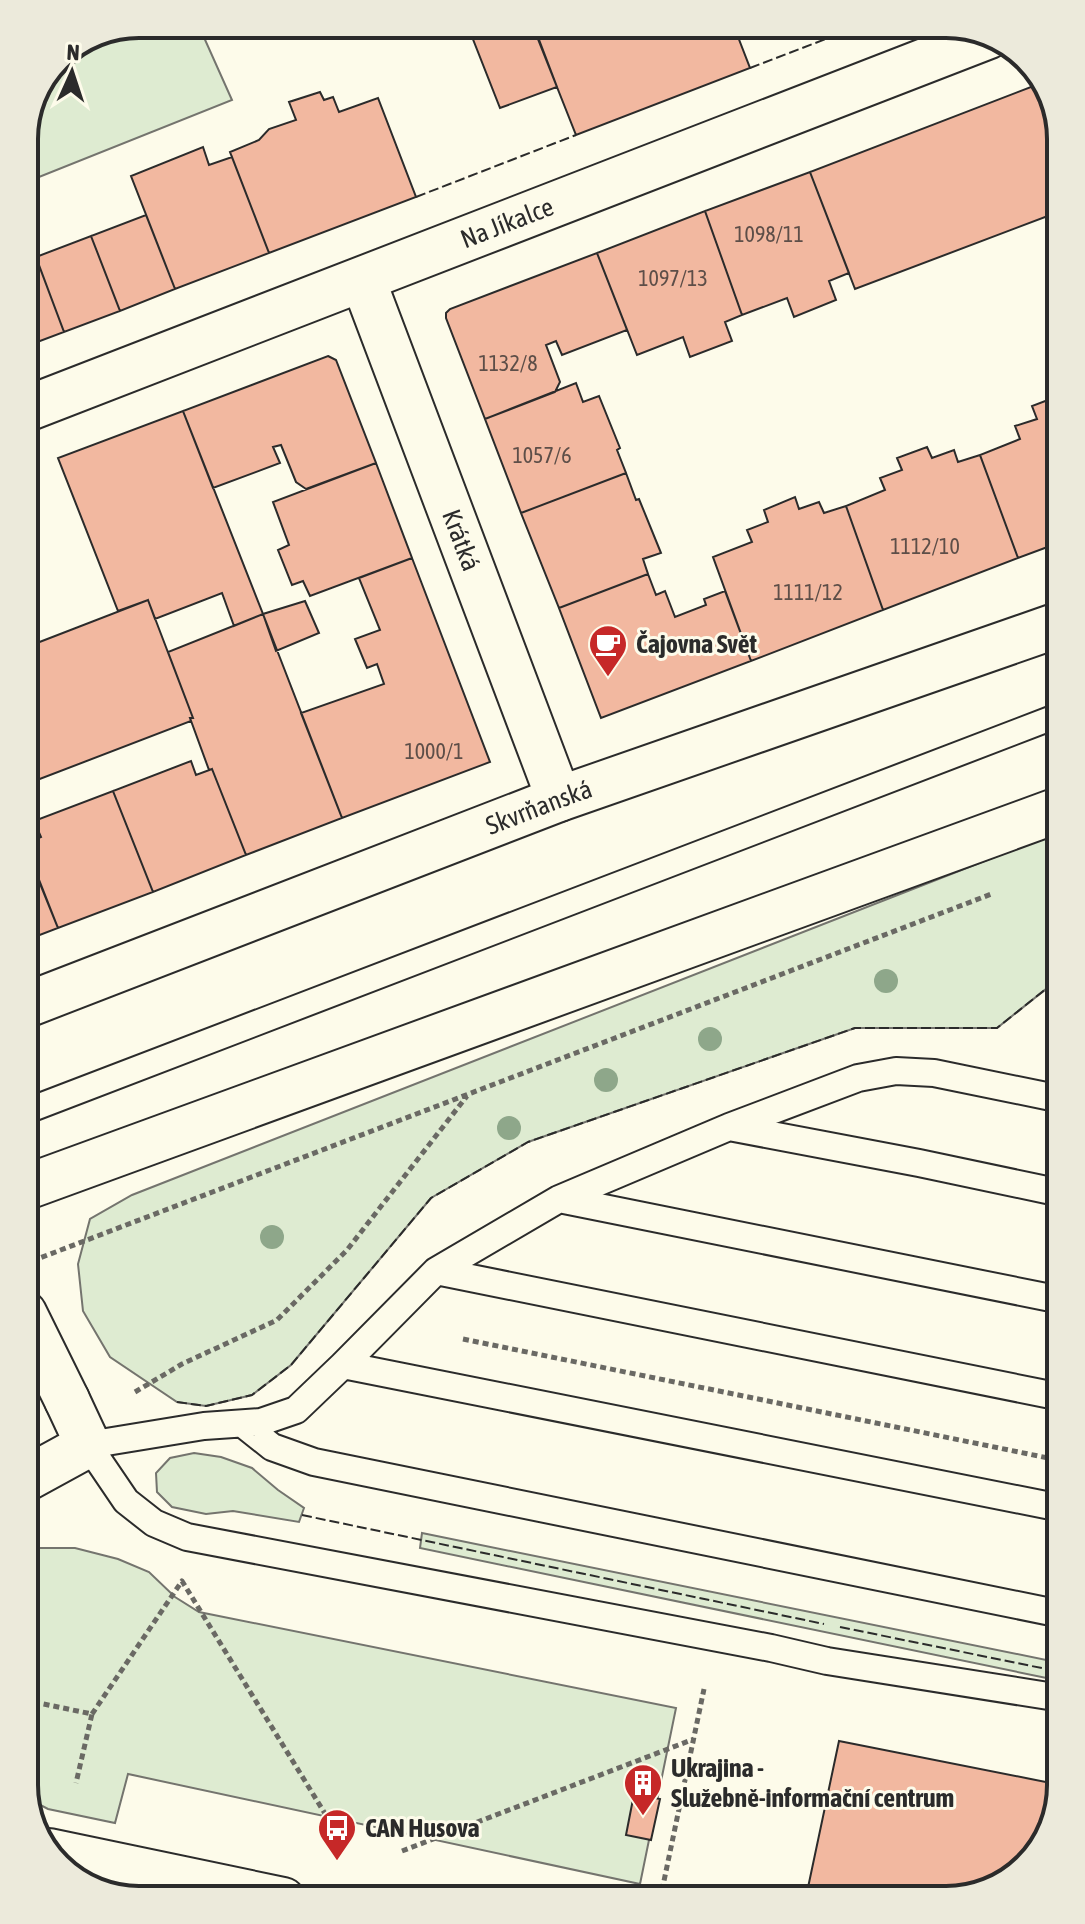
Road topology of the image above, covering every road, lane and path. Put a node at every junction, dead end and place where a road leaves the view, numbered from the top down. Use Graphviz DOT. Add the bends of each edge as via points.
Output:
graph roads {
  1 [pos="974,42"];
  2 [pos="363,280"];
  3 [pos="38,405"];
  4 [pos="1047,629"];
  5 [pos="559,799"];
  6 [pos="1047,814"];
  7 [pos="1002,890"];
  8 [pos="38,1001"];
  9 [pos="468,1094"];
  10 [pos="1047,1096"];
  11 [pos="729,1127"];
  12 [pos="38,1183"];
  13 [pos="1047,1190"];
  14 [pos="559,1199"];
  15 [pos="38,1259"];
  16 [pos="436,1271"];
  17 [pos="1047,1297"];
  18 [pos="463,1339"];
  19 [pos="38,1342"];
  20 [pos="343,1365"];
  21 [pos="38,1390"];
  22 [pos="1047,1394"];
  23 [pos="78,1423"];
  24 [pos="243,1424"];
  25 [pos="1047,1457"];
  26 [pos="38,1465"];
  27 [pos="1047,1505"];
  28 [pos="1047,1611"];
  29 [pos="704,1689"];
  30 [pos="1047,1696"];
  31 [pos="38,1703"];
  32 [pos="92,1714"];
  33 [pos="694,1739"];
  34 [pos="76,1783"];
  35 [pos="340,1838"];
  36 [pos="402,1851"];
  37 [pos="65,1854"];
  38 [pos="216,1886"];
  39 [pos="663,1886"];
  1 -- 2 [label="main road, Na Jíkalce"];
  2 -- 3 [label="main road, Na Jíkalce"];
  2 -- 5 [label="main road, Krátká"];
  4 -- 5 [label="main road, Skvrňanská"];
  5 -- 8 [label="main road, Skvrňanská"];
  6 -- 12 [label="main road"];
  7 -- 9 [label="path"];
  9 -- 15 [label="path"];
  9 -- 23 [label="path" via="347,1250 277,1320 182,1364"];
  10 -- 11 [label="lane" via="934,1073 896,1071 858,1078"];
  11 -- 13 [label="lane"];
  11 -- 14 [label="lane"];
  14 -- 16 [label="lane"];
  14 -- 17 [label="lane"];
  16 -- 20 [label="lane"];
  16 -- 22 [label="lane"];
  18 -- 25 [label="path"];
  19 -- 23 [label="main road"];
  20 -- 24 [label="lane" via="296,1410"];
  20 -- 27 [label="lane"];
  21 -- 23 [label="main road"];
  23 -- 24 [label="lane"];
  23 -- 26 [label="main road"];
  23 -- 30 [label="lane" via="126,1501 154,1523 187,1537 827,1661"];
  24 -- 28 [label="lane" via="272,1447 314,1462"];
  29 -- 33 [label="path"];
  31 -- 32 [label="path"];
  32 -- 34 [label="path"];
  32 -- 35 [label="path" via="182,1581"];
  33 -- 36 [label="path"];
  33 -- 39 [label="path"];
  37 -- 38 [label="main road"];
}
